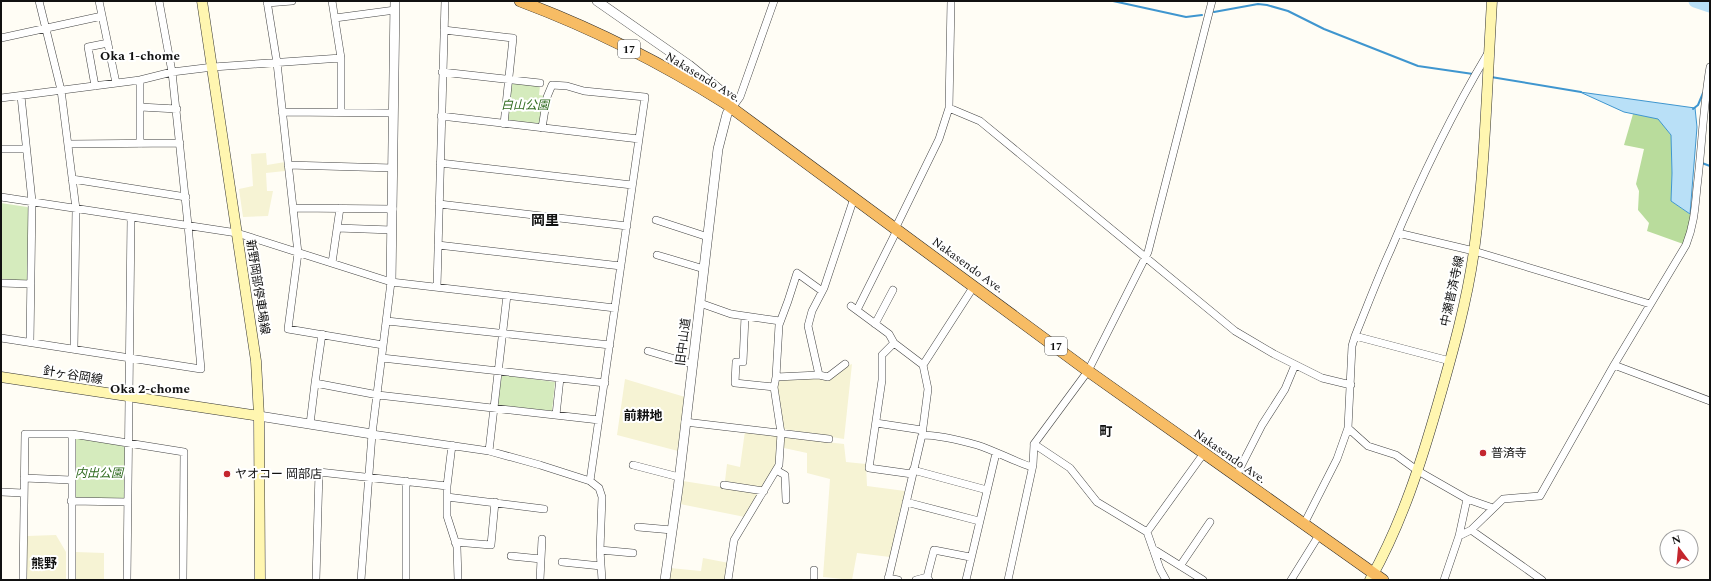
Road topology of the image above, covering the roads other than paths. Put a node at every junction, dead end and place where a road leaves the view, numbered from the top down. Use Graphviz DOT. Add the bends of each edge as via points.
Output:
graph roads {
  1 [pos="39,1"];
  2 [pos="99,1"];
  3 [pos="159,1"];
  4 [pos="202,1"];
  5 [pos="292,1"];
  6 [pos="332,1"];
  7 [pos="444,1"];
  8 [pos="520,1"];
  9 [pos="597,1"];
  10 [pos="774,1"];
  11 [pos="951,1"];
  12 [pos="1212,1"];
  13 [pos="1492,1"];
  14 [pos="267,2"];
  15 [pos="395,5"];
  16 [pos="102,16"];
  17 [pos="335,18"];
  18 [pos="46,28"];
  19 [pos="444,30"];
  20 [pos="1,38"];
  21 [pos="108,43"];
  22 [pos="1489,51"];
  23 [pos="341,58"];
  24 [pos="679,59"];
  25 [pos="277,62"];
  26 [pos="213,67"];
  27 [pos="1710,67"];
  28 [pos="172,72"];
  29 [pos="442,72"];
  30 [pos="673,73"];
  31 [pos="509,79"];
  32 [pos="685,79"];
  33 [pos="140,80"];
  34 [pos="116,83"];
  35 [pos="540,83"];
  36 [pos="95,86"];
  37 [pos="61,90"];
  38 [pos="21,96"];
  39 [pos="1,98"];
  40 [pos="140,106"];
  41 [pos="732,108"];
  42 [pos="949,108"];
  43 [pos="177,109"];
  44 [pos="282,112"];
  45 [pos="341,112"];
  46 [pos="393,113"];
  47 [pos="441,116"];
  48 [pos="504,124"];
  49 [pos="542,128"];
  50 [pos="639,139"];
  51 [pos="68,144"];
  52 [pos="140,144"];
  53 [pos="180,144"];
  54 [pos="1,149"];
  55 [pos="26,149"];
  56 [pos="440,163"];
  57 [pos="288,165"];
  58 [pos="393,168"];
  59 [pos="72,179"];
  60 [pos="632,185"];
  61 [pos="1,197"];
  62 [pos="186,197"];
  63 [pos="854,198"];
  64 [pos="32,202"];
  65 [pos="439,204"];
  66 [pos="293,208"];
  67 [pos="340,208"];
  68 [pos="76,209"];
  69 [pos="393,209"];
  70 [pos="131,217"];
  71 [pos="656,220"];
  72 [pos="188,225"];
  73 [pos="627,226"];
  74 [pos="337,228"];
  75 [pos="896,229"];
  76 [pos="392,230"];
  77 [pos="237,233"];
  78 [pos="1398,233"];
  79 [pos="708,237"];
  80 [pos="438,245"];
  81 [pos="1474,251"];
  82 [pos="298,253"];
  83 [pos="657,255"];
  84 [pos="1146,257"];
  85 [pos="332,263"];
  86 [pos="621,266"];
  87 [pos="704,269"];
  88 [pos="391,282"];
  89 [pos="1,284"];
  90 [pos="31,284"];
  91 [pos="974,286"];
  92 [pos="437,287"];
  93 [pos="893,290"];
  94 [pos="822,291"];
  95 [pos="507,295"];
  96 [pos="700,303"];
  97 [pos="1650,304"];
  98 [pos="615,308"];
  99 [pos="745,316"];
  100 [pos="387,321"];
  101 [pos="780,321"];
  102 [pos="875,324"];
  103 [pos="503,333"];
  104 [pos="322,334"];
  105 [pos="1355,336"];
  106 [pos="1,338"];
  107 [pos="30,342"];
  108 [pos="894,343"];
  109 [pos="384,345"];
  110 [pos="610,345"];
  111 [pos="74,349"];
  112 [pos="648,351"];
  113 [pos="130,358"];
  114 [pos="382,358"];
  115 [pos="1450,361"];
  116 [pos="692,364"];
  117 [pos="845,364"];
  118 [pos="923,365"];
  119 [pos="1295,365"];
  120 [pos="1614,365"];
  121 [pos="1088,370"];
  122 [pos="498,371"];
  123 [pos="818,375"];
  124 [pos="1,377"];
  125 [pos="776,377"];
  126 [pos="560,378"];
  127 [pos="315,383"];
  128 [pos="605,383"];
  129 [pos="1351,385"];
  130 [pos="774,387"];
  131 [pos="378,395"];
  132 [pos="130,397"];
  133 [pos="1710,401"];
  134 [pos="494,408"];
  135 [pos="556,415"];
  136 [pos="259,416"];
  137 [pos="599,420"];
  138 [pos="686,422"];
  139 [pos="876,423"];
  140 [pos="310,424"];
  141 [pos="1348,428"];
  142 [pos="781,433"];
  143 [pos="922,433"];
  144 [pos="72,434"];
  145 [pos="372,434"];
  146 [pos="829,440"];
  147 [pos="130,442"];
  148 [pos="1034,444"];
  149 [pos="452,445"];
  150 [pos="489,451"];
  151 [pos="996,453"];
  152 [pos="1204,454"];
  153 [pos="633,466"];
  154 [pos="1032,467"];
  155 [pos="776,470"];
  156 [pos="1418,471"];
  157 [pos="913,472"];
  158 [pos="368,476"];
  159 [pos="1236,476"];
  160 [pos="679,477"];
  161 [pos="24,478"];
  162 [pos="71,480"];
  163 [pos="406,481"];
  164 [pos="590,481"];
  165 [pos="724,485"];
  166 [pos="447,486"];
  167 [pos="987,490"];
  168 [pos="764,491"];
  169 [pos="1,492"];
  170 [pos="23,493"];
  171 [pos="447,497"];
  172 [pos="1467,499"];
  173 [pos="786,500"];
  174 [pos="71,501"];
  175 [pos="128,502"];
  176 [pos="495,502"];
  177 [pos="906,502"];
  178 [pos="1493,508"];
  179 [pos="544,509"];
  180 [pos="980,521"];
  181 [pos="1210,522"];
  182 [pos="1304,524"];
  183 [pos="638,527"];
  184 [pos="672,530"];
  185 [pos="1471,530"];
  186 [pos="1147,532"];
  187 [pos="1319,535"];
  188 [pos="1459,536"];
  189 [pos="542,539"];
  190 [pos="455,542"];
  191 [pos="1153,549"];
  192 [pos="600,550"];
  193 [pos="633,553"];
  194 [pos="511,556"];
  195 [pos="970,557"];
  196 [pos="541,559"];
  197 [pos="562,562"];
  198 [pos="601,566"];
  199 [pos="1180,566"];
  200 [pos="814,570"];
  201 [pos="1372,577"];
  202 [pos="888,579"];
  203 [pos="928,579"];
  204 [pos="23,580"];
  205 [pos="72,580"];
  206 [pos="127,580"];
  207 [pos="183,580"];
  208 [pos="260,580"];
  209 [pos="316,580"];
  210 [pos="361,580"];
  211 [pos="406,580"];
  212 [pos="458,580"];
  213 [pos="540,580"];
  214 [pos="602,580"];
  215 [pos="665,580"];
  216 [pos="728,580"];
  217 [pos="814,580"];
  218 [pos="898,580"];
  219 [pos="916,580"];
  220 [pos="966,580"];
  221 [pos="1008,580"];
  222 [pos="1166,580"];
  223 [pos="1203,580"];
  224 [pos="1292,580"];
  225 [pos="1383,580"];
  226 [pos="1444,580"];
  227 [pos="1542,580"];
  1 -- 18 [label="street"];
  2 -- 16 [label="street"];
  3 -- 28 [label="street"];
  4 -- 26 [label="main road, 新野岡部停車場線"];
  5 -- 14 [label="street"];
  6 -- 17 [label="street"];
  7 -- 19 [label="street"];
  8 -- 30 [label="highway, Nakasendo Ave. / 17" via="614,41"];
  9 -- 24 [label="street"];
  10 -- 41 [label="street" via="740,98"];
  11 -- 42 [label="street"];
  12 -- 84 [label="street"];
  13 -- 22 [label="main road, 中瀬普済寺線"];
  14 -- 25 [label="street"];
  15 -- 17 [label="street"];
  15 -- 46 [label="street"];
  16 -- 18 [label="street"];
  16 -- 21 [label="street"];
  17 -- 23 [label="street"];
  18 -- 20 [label="street"];
  18 -- 37 [label="street"];
  19 -- 29 [label="street"];
  19 -- 31 [label="street" via="513,38"];
  21 -- 34 [label="street"];
  21 -- 36 [label="street" via="88,47"];
  22 -- 78 [label="street" via="1431,160"];
  22 -- 81 [label="main road, 中瀬普済寺線" via="1483,173"];
  23 -- 25 [label="street"];
  23 -- 45 [label="street"];
  24 -- 30 [label="street"];
  24 -- 32 [label="street" via="686,68"];
  24 -- 41 [label="street" via="731,99"];
  25 -- 26 [label="street"];
  25 -- 44 [label="street"];
  26 -- 28 [label="street"];
  26 -- 77 [label="main road, 新野岡部停車場線"];
  27 -- 97 [label="street" via="1705,94 1700,169 1692,230 1686,245"];
  28 -- 33 [label="street"];
  28 -- 43 [label="street"];
  29 -- 31 [label="street"];
  29 -- 47 [label="street"];
  30 -- 32 [label="highway, Nakasendo Ave. / 17"];
  31 -- 35 [label="street"];
  31 -- 48 [label="street"];
  32 -- 41 [label="highway, Nakasendo Ave. / 17"];
  33 -- 34 [label="street"];
  33 -- 40 [label="street"];
  34 -- 36 [label="street"];
  36 -- 37 [label="street"];
  37 -- 38 [label="street"];
  37 -- 51 [label="street"];
  38 -- 39 [label="street"];
  38 -- 55 [label="street"];
  40 -- 43 [label="street"];
  40 -- 52 [label="street"];
  41 -- 63 [label="highway, Nakasendo Ave. / 17"];
  41 -- 79 [label="street, 旧中山道" via="727,114 718,149"];
  42 -- 75 [label="street" via="939,139"];
  42 -- 84 [label="street" via="980,121"];
  43 -- 53 [label="street"];
  44 -- 45 [label="street"];
  44 -- 57 [label="street"];
  45 -- 46 [label="street"];
  46 -- 58 [label="street"];
  47 -- 48 [label="street"];
  47 -- 56 [label="street"];
  48 -- 49 [label="street"];
  49 -- 50 [label="street"];
  49 -- 50 [label="street" via="552,84 584,91 645,97"];
  50 -- 60 [label="street"];
  51 -- 52 [label="street"];
  51 -- 59 [label="street"];
  52 -- 53 [label="street"];
  53 -- 62 [label="street"];
  54 -- 55 [label="street"];
  55 -- 64 [label="street"];
  56 -- 60 [label="street"];
  56 -- 65 [label="street"];
  57 -- 58 [label="street"];
  57 -- 66 [label="street"];
  58 -- 69 [label="street"];
  59 -- 62 [label="street"];
  59 -- 68 [label="street"];
  60 -- 73 [label="street"];
  61 -- 64 [label="street"];
  62 -- 72 [label="street"];
  63 -- 75 [label="highway, Nakasendo Ave. / 17"];
  63 -- 94 [label="street"];
  64 -- 68 [label="street"];
  64 -- 90 [label="street"];
  65 -- 73 [label="street"];
  65 -- 80 [label="street"];
  66 -- 67 [label="street"];
  66 -- 82 [label="street"];
  67 -- 69 [label="street"];
  67 -- 74 [label="street"];
  68 -- 70 [label="street"];
  68 -- 111 [label="street"];
  69 -- 76 [label="street"];
  70 -- 72 [label="street"];
  70 -- 113 [label="street"];
  71 -- 79 [label="street"];
  72 -- 77 [label="street"];
  72 -- 113 [label="street" via="200,369"];
  73 -- 86 [label="street"];
  74 -- 76 [label="street"];
  74 -- 85 [label="street"];
  75 -- 91 [label="highway, Nakasendo Ave. / 17"];
  75 -- 102 [label="street" via="854,308"];
  76 -- 88 [label="street"];
  77 -- 82 [label="street"];
  77 -- 136 [label="main road, 新野岡部停車場線" via="256,361"];
  78 -- 81 [label="street"];
  78 -- 105 [label="street"];
  79 -- 87 [label="street, 旧中山道"];
  80 -- 86 [label="street"];
  80 -- 92 [label="street"];
  81 -- 97 [label="street"];
  81 -- 115 [label="main road, 中瀬普済寺線"];
  82 -- 85 [label="street"];
  82 -- 104 [label="street" via="288,329"];
  83 -- 87 [label="street"];
  84 -- 119 [label="street" via="1234,331"];
  84 -- 121 [label="street"];
  85 -- 88 [label="street"];
  86 -- 98 [label="street"];
  87 -- 96 [label="street, 旧中山道"];
  88 -- 92 [label="street"];
  88 -- 100 [label="street"];
  89 -- 90 [label="street"];
  90 -- 107 [label="street"];
  91 -- 118 [label="street"];
  91 -- 121 [label="highway, Nakasendo Ave. / 17"];
  92 -- 95 [label="street"];
  93 -- 102 [label="street"];
  94 -- 101 [label="street" via="797,273"];
  94 -- 123 [label="street" via="808,326"];
  95 -- 98 [label="street"];
  95 -- 103 [label="street"];
  96 -- 99 [label="street"];
  96 -- 116 [label="street, 旧中山道"];
  97 -- 120 [label="street"];
  98 -- 110 [label="street"];
  99 -- 101 [label="street"];
  99 -- 130 [label="street" via="743,362 736,362 735,383"];
  100 -- 103 [label="street"];
  100 -- 109 [label="street"];
  101 -- 125 [label="street"];
  102 -- 108 [label="street" via="889,334"];
  103 -- 110 [label="street"];
  103 -- 122 [label="street"];
  104 -- 109 [label="street"];
  104 -- 127 [label="street"];
  105 -- 115 [label="street"];
  105 -- 129 [label="street" via="1352,346"];
  106 -- 107 [label="street"];
  107 -- 111 [label="street"];
  108 -- 118 [label="street"];
  108 -- 139 [label="street" via="882,355 882,380"];
  109 -- 114 [label="street"];
  110 -- 128 [label="street"];
  111 -- 113 [label="street"];
  112 -- 116 [label="street"];
  113 -- 132 [label="street"];
  114 -- 122 [label="street"];
  114 -- 131 [label="street"];
  115 -- 156 [label="main road, 中瀬普済寺線"];
  116 -- 138 [label="street, 旧中山道"];
  117 -- 123 [label="street" via="828,377"];
  118 -- 143 [label="street" via="928,389"];
  119 -- 129 [label="street" via="1322,378"];
  119 -- 159 [label="street" via="1285,390 1262,425"];
  120 -- 133 [label="street"];
  120 -- 178 [label="street" via="1540,496 1502,499"];
  121 -- 148 [label="street"];
  121 -- 152 [label="highway, Nakasendo Ave. / 17"];
  122 -- 126 [label="street"];
  122 -- 134 [label="street"];
  123 -- 125 [label="street"];
  124 -- 132 [label="main road, 針ヶ谷岡線"];
  125 -- 130 [label="street"];
  126 -- 128 [label="street"];
  126 -- 135 [label="street"];
  127 -- 131 [label="street"];
  127 -- 140 [label="street"];
  128 -- 137 [label="street"];
  129 -- 141 [label="street"];
  130 -- 142 [label="street"];
  131 -- 134 [label="street"];
  131 -- 145 [label="street"];
  132 -- 136 [label="main road, 針ヶ谷岡線"];
  132 -- 147 [label="street"];
  134 -- 135 [label="street"];
  134 -- 150 [label="street"];
  135 -- 137 [label="street"];
  136 -- 140 [label="street"];
  136 -- 208 [label="main road, 新野岡部停車場線"];
  137 -- 164 [label="street"];
  138 -- 142 [label="street"];
  138 -- 160 [label="street, 旧中山道"];
  139 -- 143 [label="street"];
  139 -- 157 [label="street" via="869,468"];
  140 -- 145 [label="street"];
  141 -- 156 [label="street" via="1368,446 1396,455"];
  141 -- 182 [label="street" via="1337,459"];
  142 -- 146 [label="street"];
  142 -- 155 [label="street" via="779,465"];
  143 -- 151 [label="street"];
  143 -- 157 [label="street"];
  144 -- 147 [label="street"];
  144 -- 161 [label="street" via="25,434"];
  144 -- 162 [label="street"];
  145 -- 149 [label="street"];
  145 -- 158 [label="street"];
  147 -- 175 [label="street"];
  147 -- 207 [label="street" via="184,452"];
  148 -- 154 [label="street"];
  148 -- 186 [label="street" via="1070,468 1097,502"];
  149 -- 150 [label="street"];
  149 -- 166 [label="street"];
  150 -- 164 [label="street"];
  151 -- 154 [label="street"];
  151 -- 167 [label="street"];
  152 -- 159 [label="highway, Nakasendo Ave. / 17"];
  152 -- 186 [label="street"];
  153 -- 160 [label="street"];
  154 -- 221 [label="street"];
  155 -- 168 [label="street"];
  155 -- 173 [label="street" via="785,476"];
  156 -- 172 [label="street"];
  156 -- 201 [label="main road, 中瀬普済寺線" via="1404,509"];
  157 -- 167 [label="street"];
  157 -- 177 [label="street"];
  158 -- 163 [label="street"];
  158 -- 209 [label="street" via="320,472"];
  158 -- 210 [label="street"];
  159 -- 182 [label="highway, Nakasendo Ave. / 17"];
  160 -- 184 [label="street, 旧中山道"];
  161 -- 162 [label="street"];
  161 -- 170 [label="street"];
  162 -- 174 [label="street"];
  163 -- 166 [label="street"];
  163 -- 211 [label="street"];
  164 -- 192 [label="street" via="599,488 602,497"];
  165 -- 168 [label="street"];
  166 -- 171 [label="street"];
  167 -- 180 [label="street"];
  168 -- 216 [label="street" via="734,540"];
  169 -- 170 [label="street"];
  170 -- 204 [label="street"];
  171 -- 176 [label="street"];
  171 -- 190 [label="street" via="447,516"];
  172 -- 178 [label="street"];
  172 -- 188 [label="street"];
  174 -- 175 [label="street"];
  174 -- 205 [label="street"];
  175 -- 206 [label="street"];
  176 -- 179 [label="street"];
  176 -- 190 [label="street" via="491,545"];
  177 -- 180 [label="street"];
  177 -- 202 [label="street"];
  178 -- 185 [label="street"];
  180 -- 195 [label="street"];
  181 -- 199 [label="street"];
  182 -- 187 [label="highway, Nakasendo Ave. / 17"];
  183 -- 184 [label="street"];
  184 -- 215 [label="street, 旧中山道"];
  185 -- 188 [label="street"];
  185 -- 227 [label="street"];
  186 -- 191 [label="street"];
  187 -- 201 [label="highway, Nakasendo Ave. / 17"];
  187 -- 224 [label="street"];
  188 -- 226 [label="street"];
  189 -- 196 [label="street"];
  190 -- 212 [label="street"];
  191 -- 199 [label="street"];
  191 -- 222 [label="street"];
  192 -- 193 [label="street"];
  192 -- 198 [label="street"];
  194 -- 196 [label="street"];
  195 -- 203 [label="street" via="934,550"];
  195 -- 220 [label="street"];
  196 -- 213 [label="street"];
  197 -- 198 [label="street"];
  198 -- 214 [label="street"];
  199 -- 223 [label="street"];
  200 -- 217 [label="street"];
  201 -- 225 [label="highway, Nakasendo Ave. / 17"];
  202 -- 218 [label="street"];
  203 -- 219 [label="street"];
}
